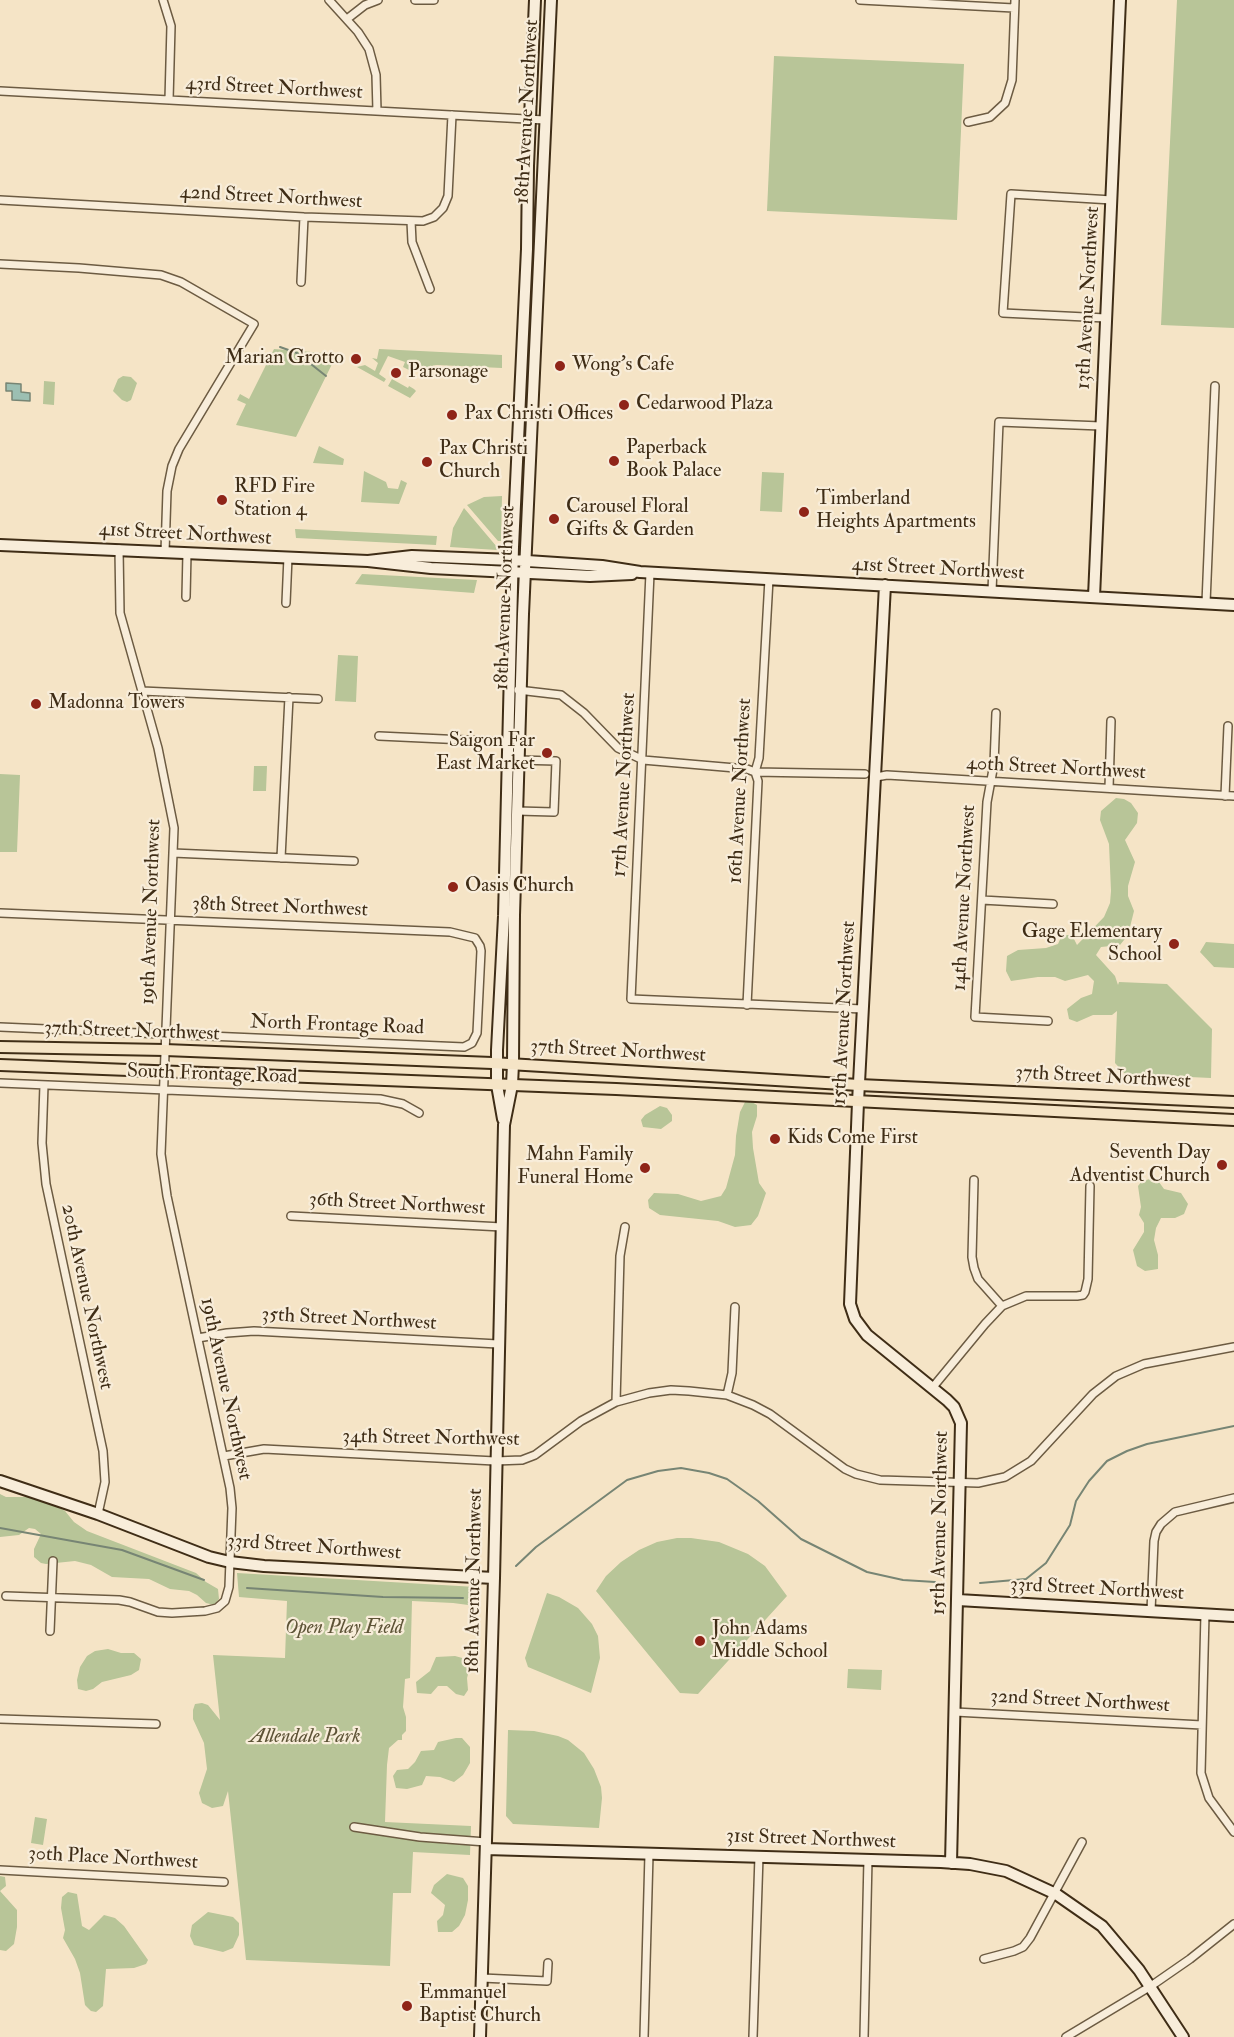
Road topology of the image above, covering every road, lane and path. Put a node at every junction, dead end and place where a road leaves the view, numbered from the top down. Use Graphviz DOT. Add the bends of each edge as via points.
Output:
graph roads {
  1 [pos="163,0"];
  2 [pos="329,0"];
  3 [pos="378,0"];
  4 [pos="415,0"];
  5 [pos="434,0"];
  6 [pos="535,0"];
  7 [pos="551,0"];
  8 [pos="860,0"];
  9 [pos="1120,0"];
  10 [pos="908,1"];
  11 [pos="1015,4"];
  12 [pos="347,19"];
  13 [pos="0,91"];
  14 [pos="169,100"];
  15 [pos="377,111"];
  16 [pos="452,116"];
  17 [pos="530,119"];
  18 [pos="545,120"];
  19 [pos="968,122"];
  20 [pos="0,200"];
  21 [pos="1112,200"];
  22 [pos="304,217"];
  23 [pos="411,221"];
  24 [pos="0,264"];
  25 [pos="301,282"];
  26 [pos="430,289"];
  27 [pos="1106,318"];
  28 [pos="1215,386"];
  29 [pos="1101,426"];
  30 [pos="0,544"];
  31 [pos="119,549"];
  32 [pos="165,552"];
  33 [pos="187,553"];
  34 [pos="288,557"];
  35 [pos="512,560"];
  36 [pos="368,561"];
  37 [pos="526,561"];
  38 [pos="512,572"];
  39 [pos="525,573"];
  40 [pos="645,573"];
  41 [pos="769,579"];
  42 [pos="885,585"];
  43 [pos="992,591"];
  44 [pos="186,597"];
  45 [pos="1094,597"];
  46 [pos="286,603"];
  47 [pos="1206,603"];
  48 [pos="1234,605"];
  49 [pos="515,690"];
  50 [pos="142,691"];
  51 [pos="289,697"];
  52 [pos="318,699"];
  53 [pos="996,713"];
  54 [pos="1112,721"];
  55 [pos="1228,726"];
  56 [pos="379,736"];
  57 [pos="508,742"];
  58 [pos="518,760"];
  59 [pos="643,760"];
  60 [pos="755,772"];
  61 [pos="871,776"];
  62 [pos="990,781"];
  63 [pos="1109,788"];
  64 [pos="1225,796"];
  65 [pos="1234,796"];
  66 [pos="517,811"];
  67 [pos="173,853"];
  68 [pos="281,858"];
  69 [pos="354,861"];
  70 [pos="982,900"];
  71 [pos="1053,904"];
  72 [pos="0,913"];
  73 [pos="170,920"];
  74 [pos="747,1005"];
  75 [pos="863,1009"];
  76 [pos="1048,1021"];
  77 [pos="0,1027"];
  78 [pos="165,1035"];
  79 [pos="0,1047"];
  80 [pos="458,1048"];
  81 [pos="165,1050"];
  82 [pos="497,1063"];
  83 [pos="513,1064"];
  84 [pos="0,1065"];
  85 [pos="164,1070"];
  86 [pos="0,1083"];
  87 [pos="44,1085"];
  88 [pos="497,1085"];
  89 [pos="859,1085"];
  90 [pos="512,1086"];
  91 [pos="163,1091"];
  92 [pos="858,1102"];
  93 [pos="1234,1102"];
  94 [pos="419,1113"];
  95 [pos="1234,1120"];
  96 [pos="504,1125"];
  97 [pos="974,1180"];
  98 [pos="1090,1186"];
  99 [pos="291,1216"];
  100 [pos="502,1227"];
  101 [pos="625,1227"];
  102 [pos="1002,1306"];
  103 [pos="735,1307"];
  104 [pos="198,1338"];
  105 [pos="498,1344"];
  106 [pos="1234,1347"];
  107 [pos="933,1387"];
  108 [pos="727,1395"];
  109 [pos="616,1402"];
  110 [pos="224,1456"];
  111 [pos="495,1461"];
  112 [pos="0,1481"];
  113 [pos="960,1484"];
  114 [pos="1234,1498"];
  115 [pos="98,1514"];
  116 [pos="53,1561"];
  117 [pos="230,1562"];
  118 [pos="494,1578"];
  119 [pos="6,1596"];
  120 [pos="51,1598"];
  121 [pos="958,1600"];
  122 [pos="1150,1611"];
  123 [pos="1205,1614"];
  124 [pos="1234,1616"];
  125 [pos="50,1631"];
  126 [pos="955,1712"];
  127 [pos="0,1719"];
  128 [pos="156,1724"];
  129 [pos="1202,1725"];
  130 [pos="354,1827"];
  131 [pos="1234,1832"];
  132 [pos="1082,1842"];
  133 [pos="486,1845"];
  134 [pos="649,1854"];
  135 [pos="759,1856"];
  136 [pos="868,1859"];
  137 [pos="951,1863"];
  138 [pos="0,1870"];
  139 [pos="224,1882"];
  140 [pos="1056,1894"];
  141 [pos="1234,1924"];
  142 [pos="984,1959"];
  143 [pos="548,1963"];
  144 [pos="482,1978"];
  145 [pos="1151,1986"];
  146 [pos="480,2037"];
  147 [pos="644,2037"];
  148 [pos="753,2037"];
  149 [pos="864,2037"];
  150 [pos="1066,2037"];
  151 [pos="1183,2037"];
  1 -- 14 [label="street" via="171,26"];
  2 -- 12 [label="street"];
  3 -- 12 [label="street"];
  4 -- 5 [label="street"];
  6 -- 17 [label="main road, 18th Avenue Northwest"];
  7 -- 18 [label="main road, 18th Avenue Northwest"];
  8 -- 10 [label="street"];
  9 -- 21 [label="main road, 13th Avenue Northwest"];
  10 -- 11 [label="street"];
  11 -- 19 [label="street" via="1012,80 1005,103 990,117"];
  12 -- 15 [label="street" via="366,43 373,60"];
  13 -- 14 [label="street, 43rd Street Northwest"];
  14 -- 15 [label="street, 43rd Street Northwest"];
  15 -- 16 [label="street, 43rd Street Northwest"];
  16 -- 17 [label="street, 43rd Street Northwest"];
  16 -- 23 [label="street, 42nd Street Northwest" via="448,196 434,217"];
  17 -- 18 [label="street, 43rd Street Northwest"];
  17 -- 35 [label="main road, 18th Avenue Northwest"];
  18 -- 37 [label="main road, 18th Avenue Northwest"];
  20 -- 22 [label="street, 42nd Street Northwest"];
  21 -- 27 [label="main road, 13th Avenue Northwest"];
  21 -- 27 [label="street" via="1011,194 1003,313"];
  22 -- 23 [label="street, 42nd Street Northwest"];
  22 -- 25 [label="street"];
  23 -- 26 [label="street" via="412,242"];
  24 -- 32 [label="street" via="172,278 254,324 172,466"];
  27 -- 29 [label="main road, 13th Avenue Northwest"];
  28 -- 47 [label="street"];
  29 -- 43 [label="street" via="999,422"];
  29 -- 45 [label="main road, 13th Avenue Northwest"];
  30 -- 31 [label="main road, 41st Street Northwest"];
  31 -- 32 [label="main road, 41st Street Northwest"];
  31 -- 50 [label="street, 19th Avenue Northwest" via="120,613"];
  32 -- 33 [label="main road, 41st Street Northwest"];
  33 -- 34 [label="main road, 41st Street Northwest"];
  33 -- 44 [label="street"];
  34 -- 36 [label="main road, 41st Street Northwest"];
  34 -- 46 [label="street"];
  35 -- 36 [label="main road, 41st Street Northwest" via="412,556"];
  35 -- 37 [label="main road, 41st Street Northwest"];
  35 -- 38 [label="main road, 18th Avenue Northwest"];
  36 -- 38 [label="main road, 41st Street Northwest"];
  37 -- 39 [label="main road, 18th Avenue Northwest"];
  37 -- 40 [label="main road, 41st Street Northwest"];
  38 -- 39 [label="main road, 41st Street Northwest"];
  38 -- 49 [label="main road, 18th Avenue Northwest"];
  39 -- 40 [label="main road, 41st Street Northwest" via="600,577"];
  39 -- 49 [label="main road, 18th Avenue Northwest"];
  40 -- 41 [label="main road, 41st Street Northwest"];
  40 -- 59 [label="street, 17th Avenue Northwest"];
  41 -- 42 [label="main road, 41st Street Northwest"];
  41 -- 60 [label="street, 16th Avenue Northwest"];
  42 -- 43 [label="main road, 41st Street Northwest"];
  42 -- 61 [label="main road, 15th Avenue Northwest"];
  43 -- 45 [label="main road, 41st Street Northwest"];
  45 -- 47 [label="main road, 41st Street Northwest"];
  47 -- 48 [label="main road, 41st Street Northwest"];
  49 -- 57 [label="main road, 18th Avenue Northwest"];
  49 -- 58 [label="main road, 18th Avenue Northwest"];
  49 -- 59 [label="street, 40th Street Northwest" via="552,693 568,699 618,748"];
  50 -- 51 [label="street"];
  50 -- 67 [label="street, 19th Avenue Northwest" via="171,809"];
  51 -- 52 [label="street"];
  51 -- 68 [label="street"];
  53 -- 62 [label="street, 14th Avenue Northwest"];
  54 -- 63 [label="street"];
  55 -- 64 [label="street"];
  56 -- 57 [label="street"];
  57 -- 82 [label="main road, 18th Avenue Northwest"];
  58 -- 66 [label="main road, 18th Avenue Northwest"];
  58 -- 66 [label="street" via="556,761 554,812"];
  59 -- 60 [label="street, 40th Street Northwest"];
  59 -- 74 [label="street, 17th Avenue Northwest" via="631,999"];
  60 -- 61 [label="street, 40th Street Northwest"];
  60 -- 74 [label="street, 16th Avenue Northwest" via="758,781"];
  61 -- 62 [label="street, 40th Street Northwest"];
  61 -- 75 [label="main road, 15th Avenue Northwest"];
  62 -- 63 [label="street, 40th Street Northwest"];
  62 -- 70 [label="street, 14th Avenue Northwest"];
  63 -- 64 [label="street, 40th Street Northwest"];
  64 -- 65 [label="street, 40th Street Northwest"];
  66 -- 83 [label="main road, 18th Avenue Northwest"];
  67 -- 68 [label="street"];
  67 -- 73 [label="street, 19th Avenue Northwest"];
  68 -- 69 [label="street"];
  70 -- 71 [label="street"];
  70 -- 76 [label="street, 14th Avenue Northwest" via="975,1017"];
  72 -- 73 [label="street, 38th Street Northwest"];
  73 -- 78 [label="street, 19th Avenue Northwest"];
  73 -- 80 [label="street, 38th Street Northwest" via="450,932 475,938 481,951 477,1033 468,1046"];
  74 -- 75 [label="street"];
  75 -- 89 [label="main road, 15th Avenue Northwest"];
  77 -- 78 [label="street, North Frontage Road"];
  78 -- 80 [label="street, North Frontage Road"];
  78 -- 81 [label="street, 19th Avenue Northwest"];
  79 -- 81 [label="main road, 37th Street Northwest"];
  81 -- 82 [label="main road, 37th Street Northwest"];
  81 -- 85 [label="street, 19th Avenue Northwest"];
  82 -- 83 [label="main road, 37th Street Northwest"];
  82 -- 88 [label="main road, 18th Avenue Northwest"];
  83 -- 89 [label="main road, 37th Street Northwest"];
  83 -- 90 [label="main road, 18th Avenue Northwest"];
  84 -- 85 [label="main road, 37th Street Northwest"];
  85 -- 88 [label="main road, 37th Street Northwest"];
  85 -- 91 [label="street, 19th Avenue Northwest"];
  86 -- 87 [label="street, South Frontage Road"];
  87 -- 91 [label="street, South Frontage Road"];
  87 -- 115 [label="street, 20th Avenue Northwest" via="42,1143 46,1184 103,1451 105,1482"];
  88 -- 90 [label="main road, 37th Street Northwest"];
  88 -- 96 [label="main road, 18th Avenue Northwest"];
  89 -- 92 [label="main road, 15th Avenue Northwest"];
  89 -- 93 [label="main road, 37th Street Northwest"];
  90 -- 92 [label="main road, 37th Street Northwest"];
  90 -- 96 [label="main road, 18th Avenue Northwest"];
  91 -- 94 [label="street, South Frontage Road" via="380,1099 403,1104"];
  91 -- 104 [label="street, 19th Avenue Northwest" via="163,1173"];
  92 -- 95 [label="main road, 37th Street Northwest"];
  92 -- 107 [label="main road, 15th Avenue Northwest" via="851,1309 867,1335"];
  96 -- 100 [label="main road, 18th Avenue Northwest"];
  97 -- 102 [label="street" via="974,1268 978,1279"];
  98 -- 102 [label="street" via="1086,1292 1077,1296 1026,1296"];
  99 -- 100 [label="street, 36th Street Northwest"];
  100 -- 105 [label="main road, 18th Avenue Northwest"];
  101 -- 109 [label="street" via="620,1256"];
  102 -- 107 [label="street"];
  103 -- 108 [label="street"];
  104 -- 105 [label="street, 35th Street Northwest" via="254,1331"];
  104 -- 110 [label="street, 19th Avenue Northwest"];
  105 -- 111 [label="main road, 18th Avenue Northwest"];
  106 -- 113 [label="street, 34th Street Northwest" via="1151,1363 1122,1373 1093,1394 1031,1461 998,1480"];
  107 -- 113 [label="main road, 15th Avenue Northwest" via="954,1407 961,1423"];
  108 -- 109 [label="street, 34th Street Northwest" via="671,1390"];
  108 -- 113 [label="street, 34th Street Northwest" via="770,1414 856,1474 880,1480"];
  109 -- 111 [label="street, 34th Street Northwest" via="529,1458"];
  110 -- 111 [label="street, 34th Street Northwest" via="264,1449"];
  110 -- 117 [label="street, 19th Avenue Northwest" via="231,1498"];
  111 -- 118 [label="main road, 18th Avenue Northwest"];
  112 -- 115 [label="main road, 33rd Street Northwest"];
  113 -- 121 [label="main road, 15th Avenue Northwest"];
  114 -- 122 [label="street" via="1175,1512 1161,1524 1153,1548"];
  115 -- 117 [label="main road, 33rd Street Northwest"];
  116 -- 120 [label="street"];
  117 -- 118 [label="main road, 33rd Street Northwest"];
  117 -- 120 [label="street, 19th Avenue Northwest" via="227,1597 222,1605 211,1610 158,1612 119,1600"];
  118 -- 133 [label="main road, 18th Avenue Northwest"];
  119 -- 120 [label="street, 19th Avenue Northwest"];
  120 -- 125 [label="street"];
  121 -- 122 [label="main road, 33rd Street Northwest"];
  121 -- 126 [label="main road, 15th Avenue Northwest"];
  122 -- 123 [label="main road, 33rd Street Northwest"];
  123 -- 124 [label="main road, 33rd Street Northwest"];
  123 -- 129 [label="street"];
  126 -- 129 [label="street, 32nd Street Northwest"];
  126 -- 137 [label="main road, 15th Avenue Northwest"];
  127 -- 128 [label="street"];
  129 -- 131 [label="street" via="1203,1785"];
  130 -- 133 [label="street"];
  132 -- 140 [label="street"];
  133 -- 134 [label="main road, 31st Street Northwest"];
  133 -- 144 [label="main road, 18th Avenue Northwest"];
  134 -- 135 [label="main road, 31st Street Northwest"];
  134 -- 147 [label="street"];
  135 -- 136 [label="main road, 31st Street Northwest"];
  135 -- 148 [label="street"];
  136 -- 137 [label="main road, 31st Street Northwest"];
  136 -- 149 [label="street"];
  137 -- 140 [label="main road, 31st Street Northwest" via="1006,1871"];
  138 -- 139 [label="street, 30th Place Northwest"];
  140 -- 142 [label="street" via="1023,1947"];
  140 -- 145 [label="main road, 31st Street Northwest" via="1095,1921"];
  141 -- 145 [label="street"];
  143 -- 144 [label="street" via="548,1981"];
  144 -- 146 [label="main road, 18th Avenue Northwest"];
  145 -- 150 [label="street"];
  145 -- 151 [label="main road, 31st Street Northwest"];
}
